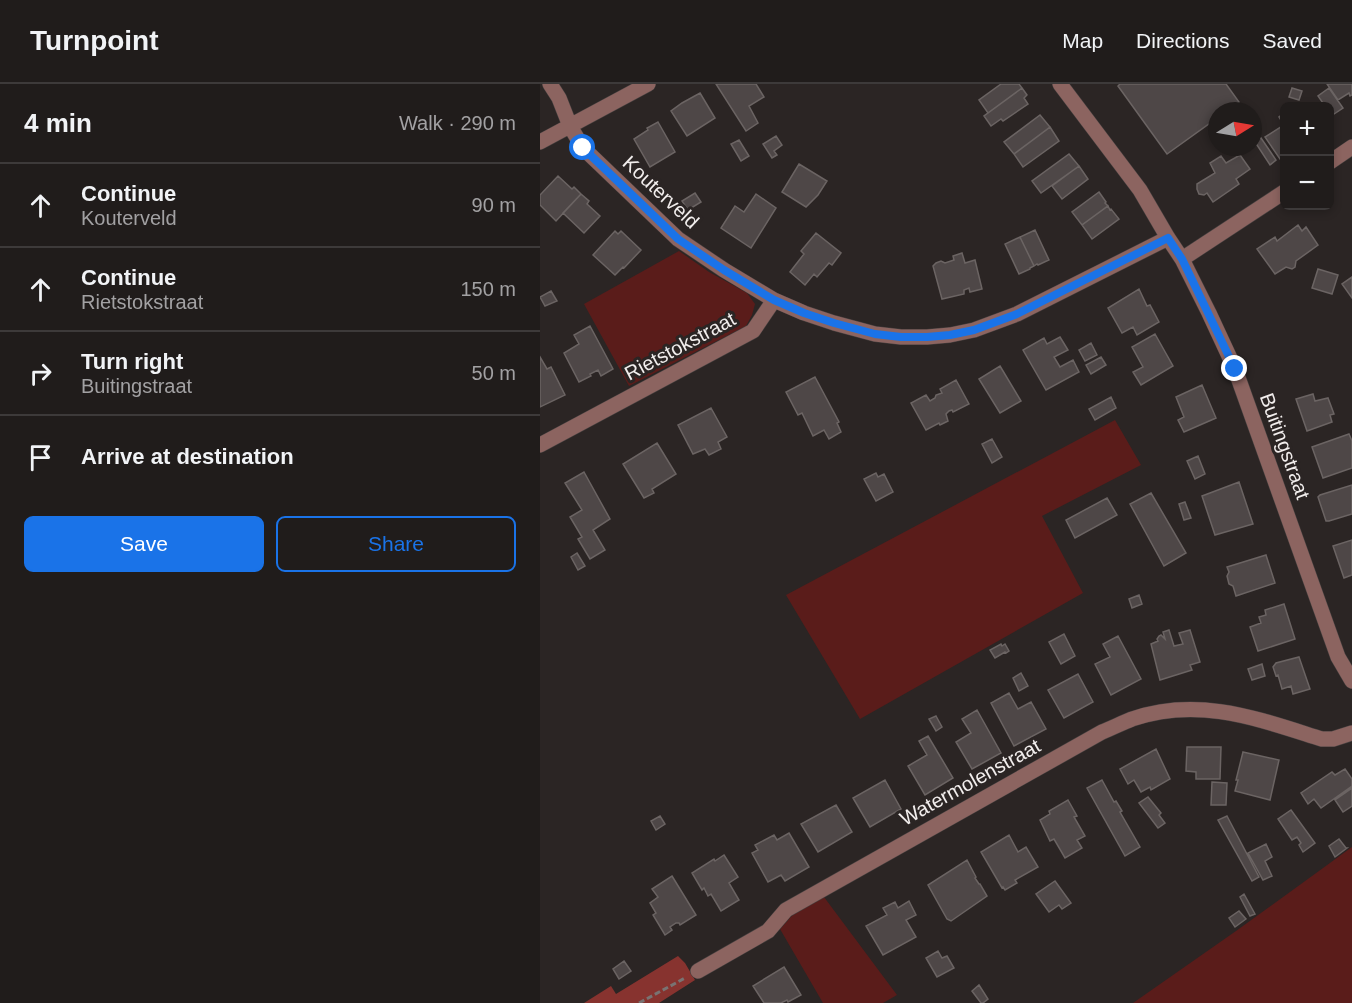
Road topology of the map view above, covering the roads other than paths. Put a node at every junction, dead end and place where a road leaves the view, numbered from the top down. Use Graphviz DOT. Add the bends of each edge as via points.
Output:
graph roads {
  1 [pos="550,84"];
  2 [pos="648,84"];
  3 [pos="1060,84"];
  4 [pos="570,126"];
  5 [pos="540,142"];
  6 [pos="1352,147"];
  7 [pos="1334,159"];
  8 [pos="1280,195"];
  9 [pos="1168,238"];
  10 [pos="1182,259"];
  11 [pos="774,300"];
  12 [pos="540,445"];
  13 [pos="1352,681"];
  14 [pos="1352,733"];
  15 [pos="698,971"];
  1 -- 4 [label="street, Kouterveld"];
  2 -- 4 [label="street"];
  3 -- 9 [label="street, Buitingstraat" via="1140,190"];
  4 -- 5 [label="street"];
  4 -- 11 [label="street, Kouterveld" via="583,148 678,239"];
  6 -- 7 [label="street"];
  8 -- 10 [label="street"];
  9 -- 10 [label="street, Buitingstraat"];
  9 -- 11 [label="street" via="1017,314 950,335 875,334"];
  10 -- 13 [label="street, Buitingstraat" via="1235,369 1338,657"];
  11 -- 12 [label="street, Rietstokstraat" via="753,331"];
  14 -- 15 [label="street, Watermolenstraat" via="1322,739 1215,710 1188,709 1133,719 1102,732 786,910 768,932"];
}
